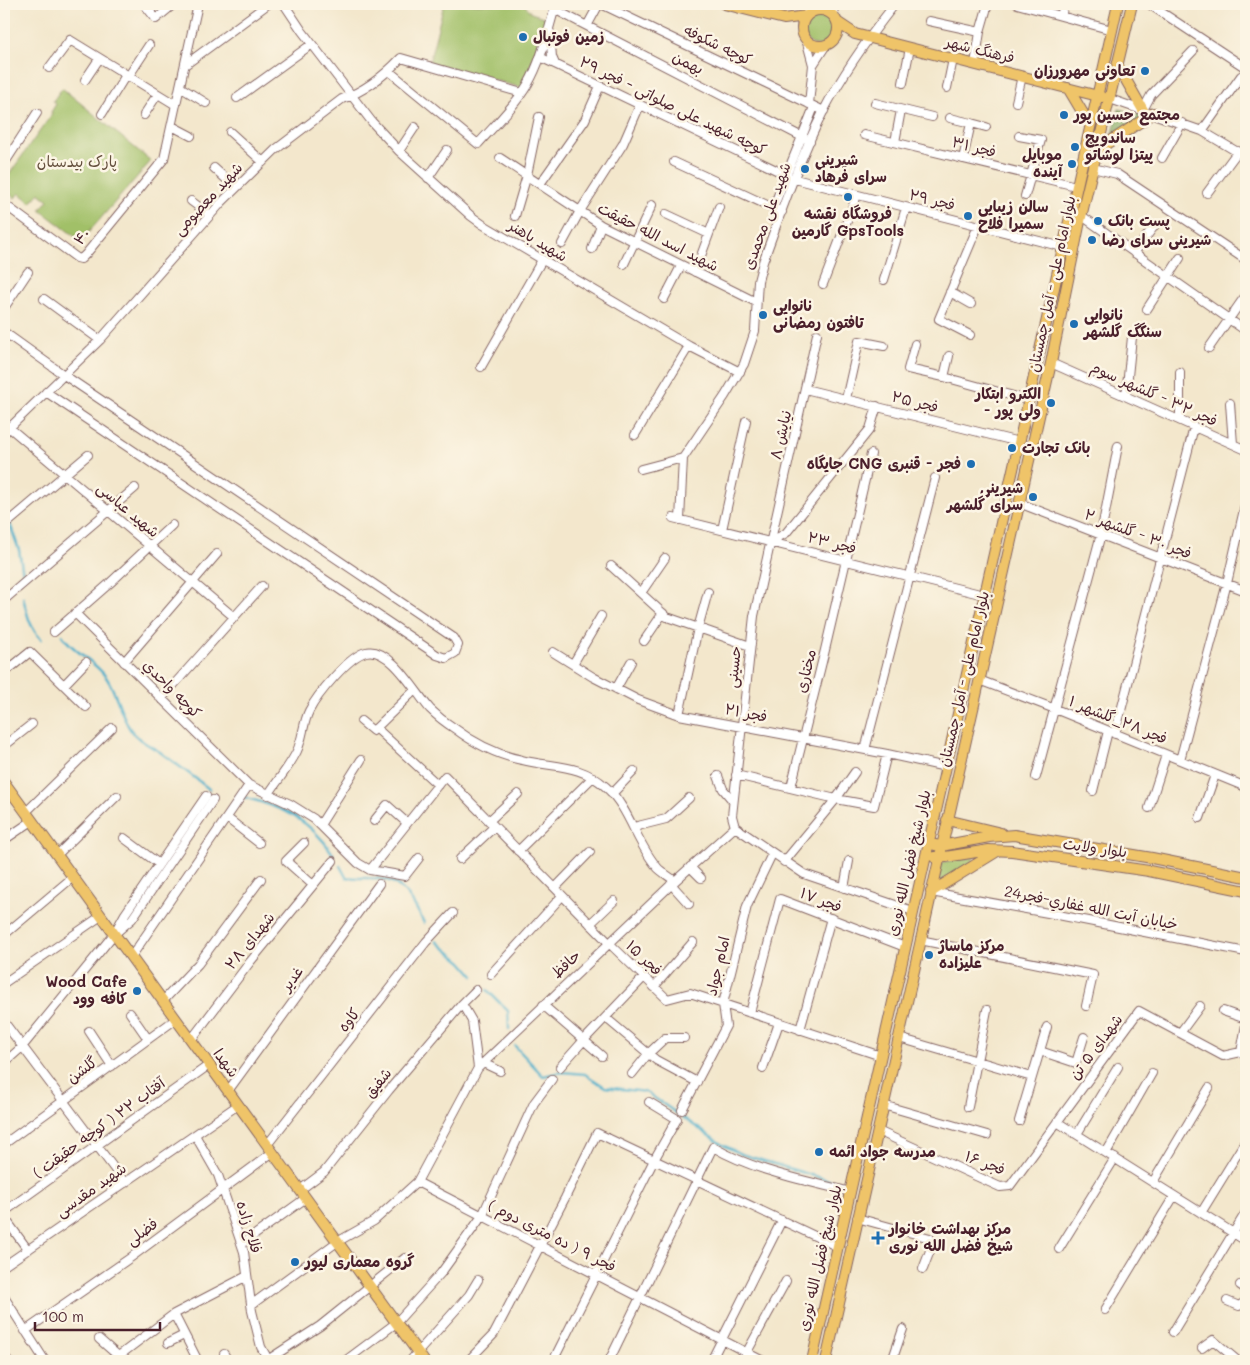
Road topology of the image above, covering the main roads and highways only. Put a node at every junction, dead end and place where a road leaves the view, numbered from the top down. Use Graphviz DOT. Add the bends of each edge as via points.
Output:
graph roads {
  1 [pos="724,4"];
  2 [pos="1118,4"];
  3 [pos="1132,4"];
  4 [pos="746,6"];
  5 [pos="813,8"];
  6 [pos="784,19"];
  7 [pos="836,20"];
  8 [pos="855,34"];
  9 [pos="804,35"];
  10 [pos="834,38"];
  11 [pos="1118,66"];
  12 [pos="1068,88"];
  13 [pos="1097,95"];
  14 [pos="1110,99"];
  15 [pos="1090,125"];
  16 [pos="1097,150"];
  17 [pos="960,706"];
  18 [pos="972,710"];
  19 [pos="953,735"];
  20 [pos="966,738"];
  21 [pos="4,782"];
  22 [pos="947,820"];
  23 [pos="1006,834"];
  24 [pos="989,837"];
  25 [pos="928,844"];
  26 [pos="941,846"];
  27 [pos="994,850"];
  28 [pos="926,856"];
  29 [pos="938,858"];
  30 [pos="1246,877"];
  31 [pos="1246,891"];
  32 [pos="930,892"];
  33 [pos="828,1292"];
  34 [pos="841,1295"];
  35 [pos="421,1357"];
  36 [pos="812,1361"];
  37 [pos="826,1361"];
  1 -- 4 [label="main road"];
  2 -- 13 [label="main road, بلوار شیخ فضل الله نوری"];
  3 -- 11 [label="main road, بلوار امام علی - آمل چمستان"];
  4 -- 6 [label="main road"];
  5 -- 6 [label="main road"];
  5 -- 7 [label="main road" via="828,12"];
  5 -- 9 [label="main road" via="803,22"];
  6 -- 9 [label="main road"];
  7 -- 8 [label="main road"];
  7 -- 10 [label="main road"];
  8 -- 10 [label="main road"];
  8 -- 12 [label="main road, فرهنگ شهر"];
  9 -- 10 [label="main road" via="815,45 826,45"];
  11 -- 14 [label="main road, بلوار امام علی - آمل چمستان"];
  11 -- 16 [label="main road" via="1149,112"];
  12 -- 13 [label="main road, فرهنگ شهر"];
  12 -- 15 [label="main road"];
  13 -- 14 [label="main road, فرهنگ شهر"];
  13 -- 15 [label="main road, بلوار شیخ فضل الله نوری"];
  14 -- 16 [label="main road, بلوار امام علی - آمل چمستان"];
  15 -- 17 [label="main road, بلوار شیخ فضل الله نوری"];
  16 -- 18 [label="main road, بلوار امام علی - آمل چمستان"];
  17 -- 18 [label="main road" via="962,710"];
  17 -- 19 [label="main road, بلوار شیخ فضل الله نوری"];
  18 -- 20 [label="main road, بلوار امام علی - آمل چمستان"];
  19 -- 20 [label="main road" via="963,734"];
  19 -- 25 [label="main road, بلوار شیخ فضل الله نوری"];
  20 -- 22 [label="main road, بلوار امام علی - آمل چمستان"];
  21 -- 35 [label="main road, شهدا"];
  22 -- 23 [label="main road"];
  22 -- 26 [label="main road, بلوار امام علی - آمل چمستان"];
  23 -- 24 [label="main road, بلوار ولایت"];
  23 -- 30 [label="main road, بلوار ولایت"];
  24 -- 26 [label="main road, بلوار ولایت"];
  24 -- 27 [label="main road" via="985,845"];
  25 -- 26 [label="main road, بلوار ولایت"];
  25 -- 28 [label="main road, بلوار شیخ فضل الله نوری"];
  26 -- 29 [label="main road, بلوار امام علی - آمل چمستان"];
  27 -- 29 [label="main road, بلوار ولایت"];
  27 -- 31 [label="main road, بلوار ولایت" via="1149,871"];
  27 -- 32 [label="main road"];
  28 -- 29 [label="main road, بلوار ولایت"];
  28 -- 33 [label="main road, بلوار شیخ فضل الله نوری"];
  29 -- 32 [label="main road, بلوار امام علی - آمل چمستان"];
  32 -- 34 [label="main road, بلوار امام علی - آمل چمستان"];
  33 -- 34 [label="main road"];
  33 -- 36 [label="main road, بلوار شیخ فضل الله نوری"];
  34 -- 37 [label="main road, بلوار امام علی - آمل چمستان"];
}
